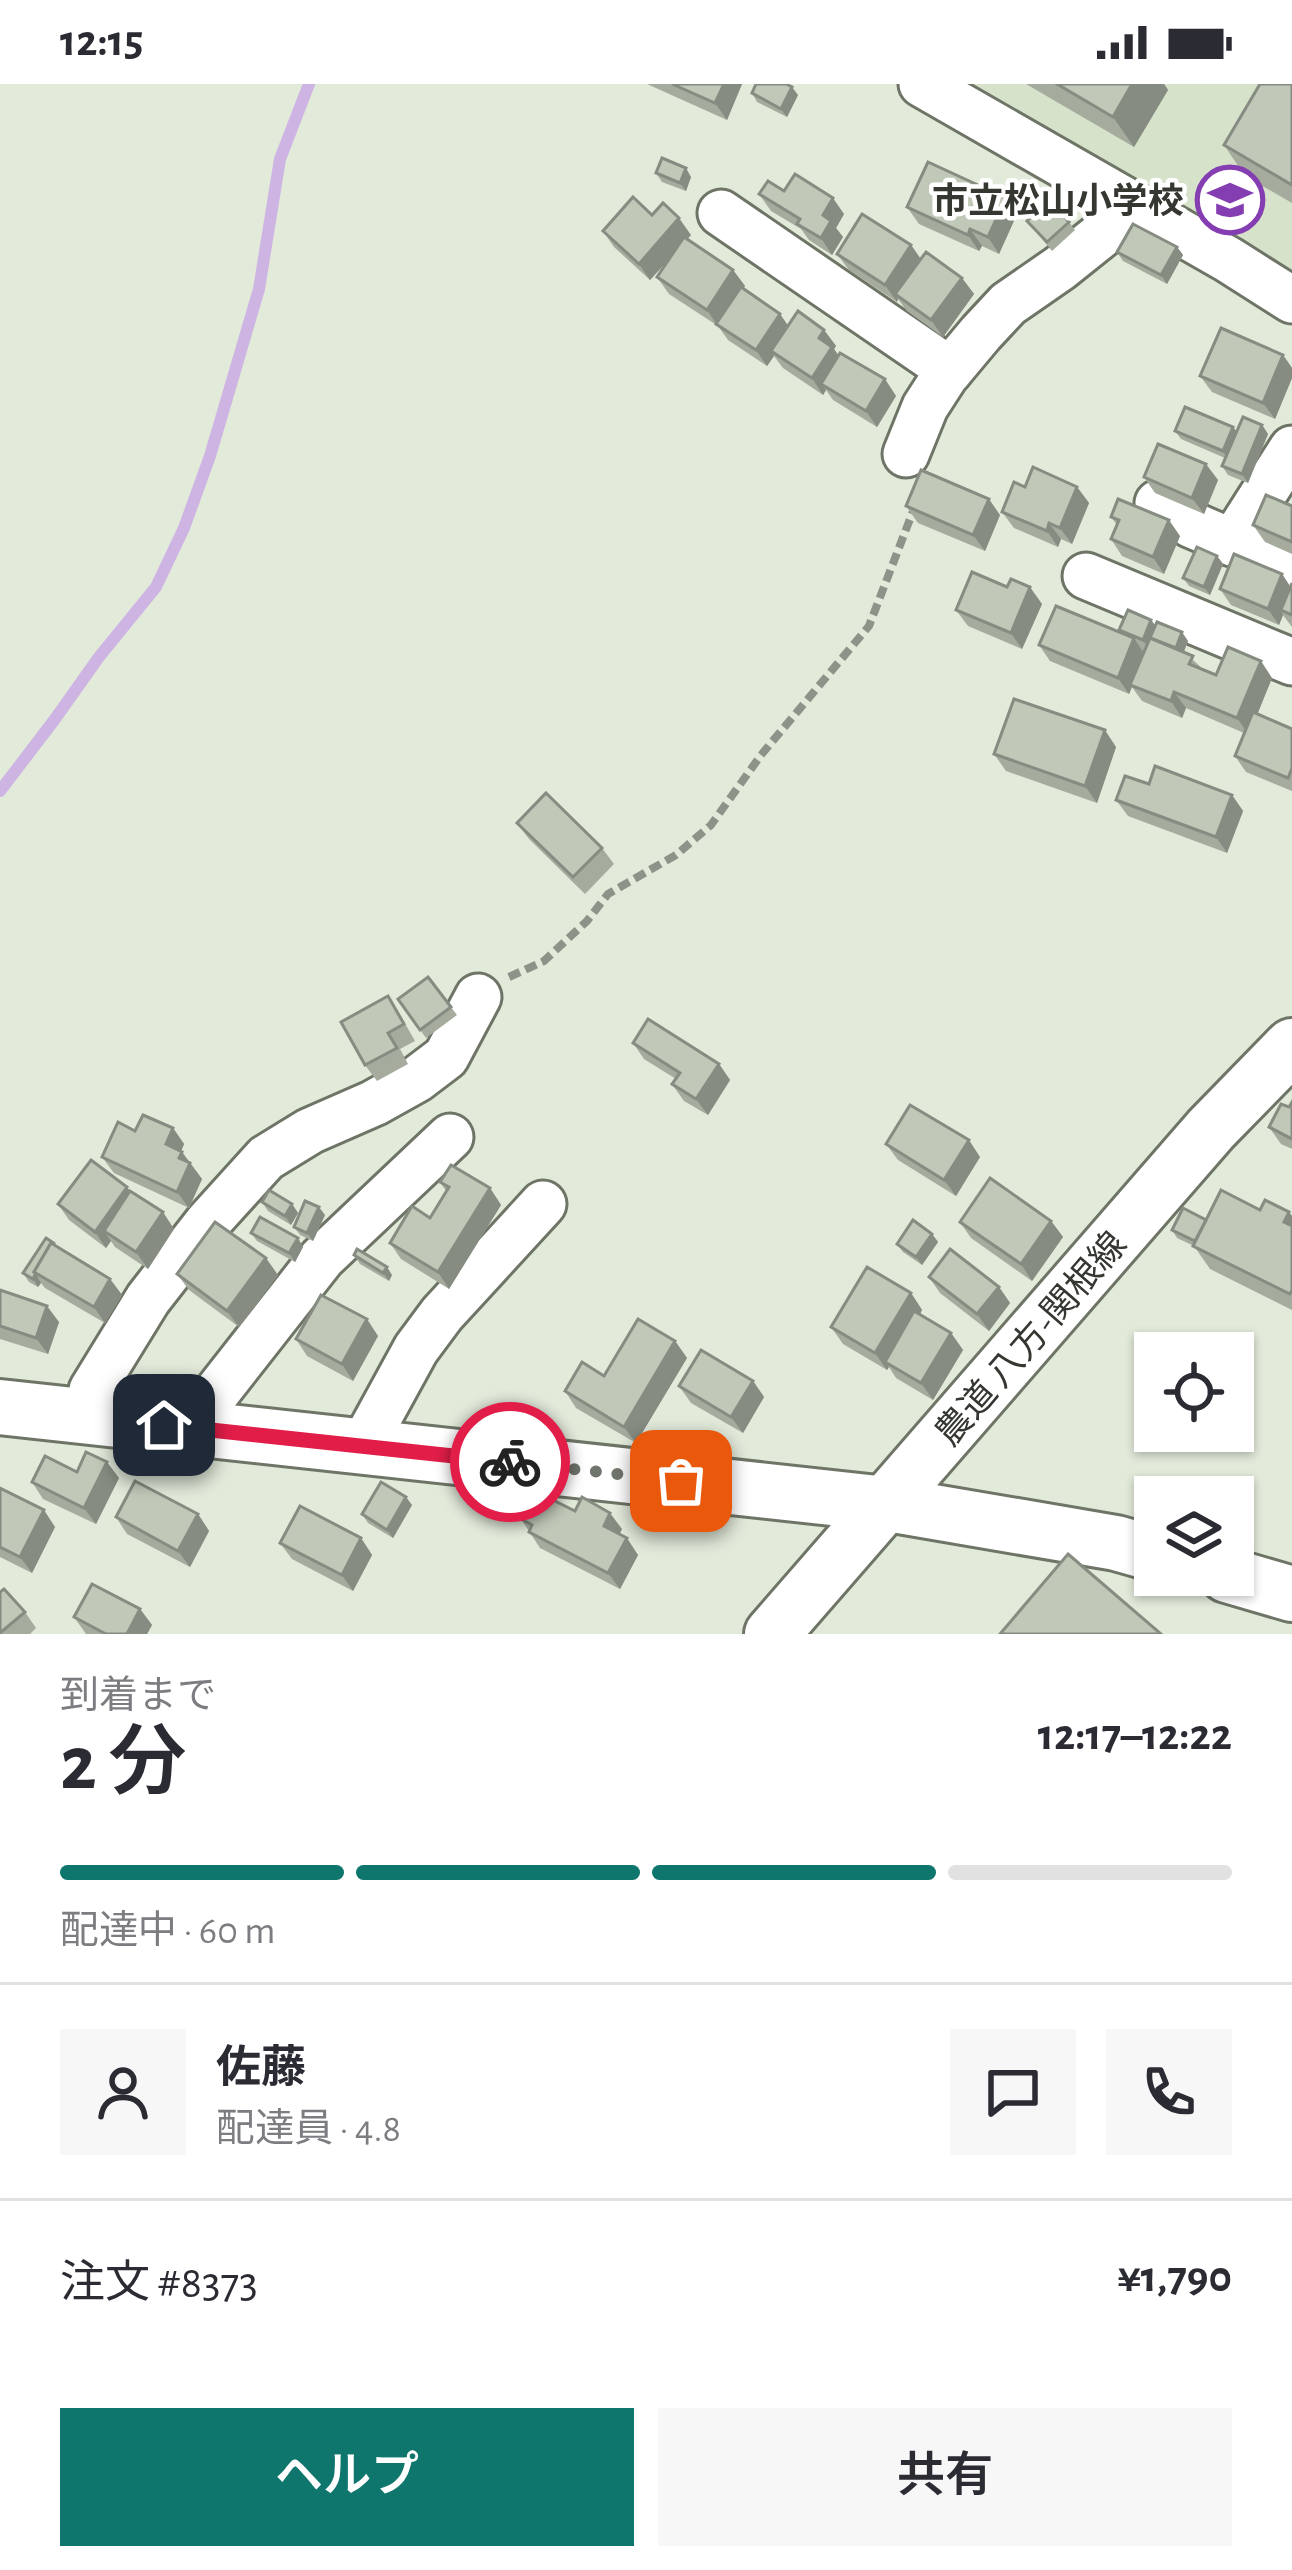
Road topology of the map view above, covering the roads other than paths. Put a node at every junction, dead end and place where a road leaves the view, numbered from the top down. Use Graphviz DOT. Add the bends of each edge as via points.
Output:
graph roads {
  1 [pos="922,84"];
  2 [pos="1121,200"];
  3 [pos="721,213"];
  4 [pos="1292,300"];
  5 [pos="950,370"];
  6 [pos="1292,449"];
  7 [pos="906,454"];
  8 [pos="1158,503"];
  9 [pos="1232,543"];
  10 [pos="1292,568"];
  11 [pos="1086,576"];
  12 [pos="1292,662"];
  13 [pos="478,997"];
  14 [pos="1292,1046"];
  15 [pos="450,1137"];
  16 [pos="543,1204"];
  17 [pos="0,1407"];
  18 [pos="88,1418"];
  19 [pos="201,1429"];
  20 [pos="366,1446"];
  21 [pos="887,1504"];
  22 [pos="1134,1548"];
  23 [pos="1254,1583"];
  24 [pos="1292,1594"];
  25 [pos="772,1634"];
  1 -- 2 [label="street"];
  2 -- 4 [label="street"];
  2 -- 5 [label="street" via="1109,228 1008,304"];
  3 -- 5 [label="street"];
  5 -- 7 [label="street"];
  6 -- 9 [label="street"];
  8 -- 9 [label="street"];
  9 -- 10 [label="street"];
  11 -- 12 [label="street"];
  13 -- 18 [label="street" via="446,1057 266,1158 148,1299 92,1390"];
  14 -- 21 [label="street, 農道 八方-関根線"];
  15 -- 19 [label="street" via="322,1258 206,1406"];
  16 -- 20 [label="street" via="416,1349"];
  17 -- 18 [label="street"];
  18 -- 19 [label="street"];
  19 -- 20 [label="street"];
  20 -- 21 [label="street"];
  21 -- 22 [label="street"];
  21 -- 25 [label="street, 農道 八方-関根線"];
  23 -- 24 [label="street"];
}
